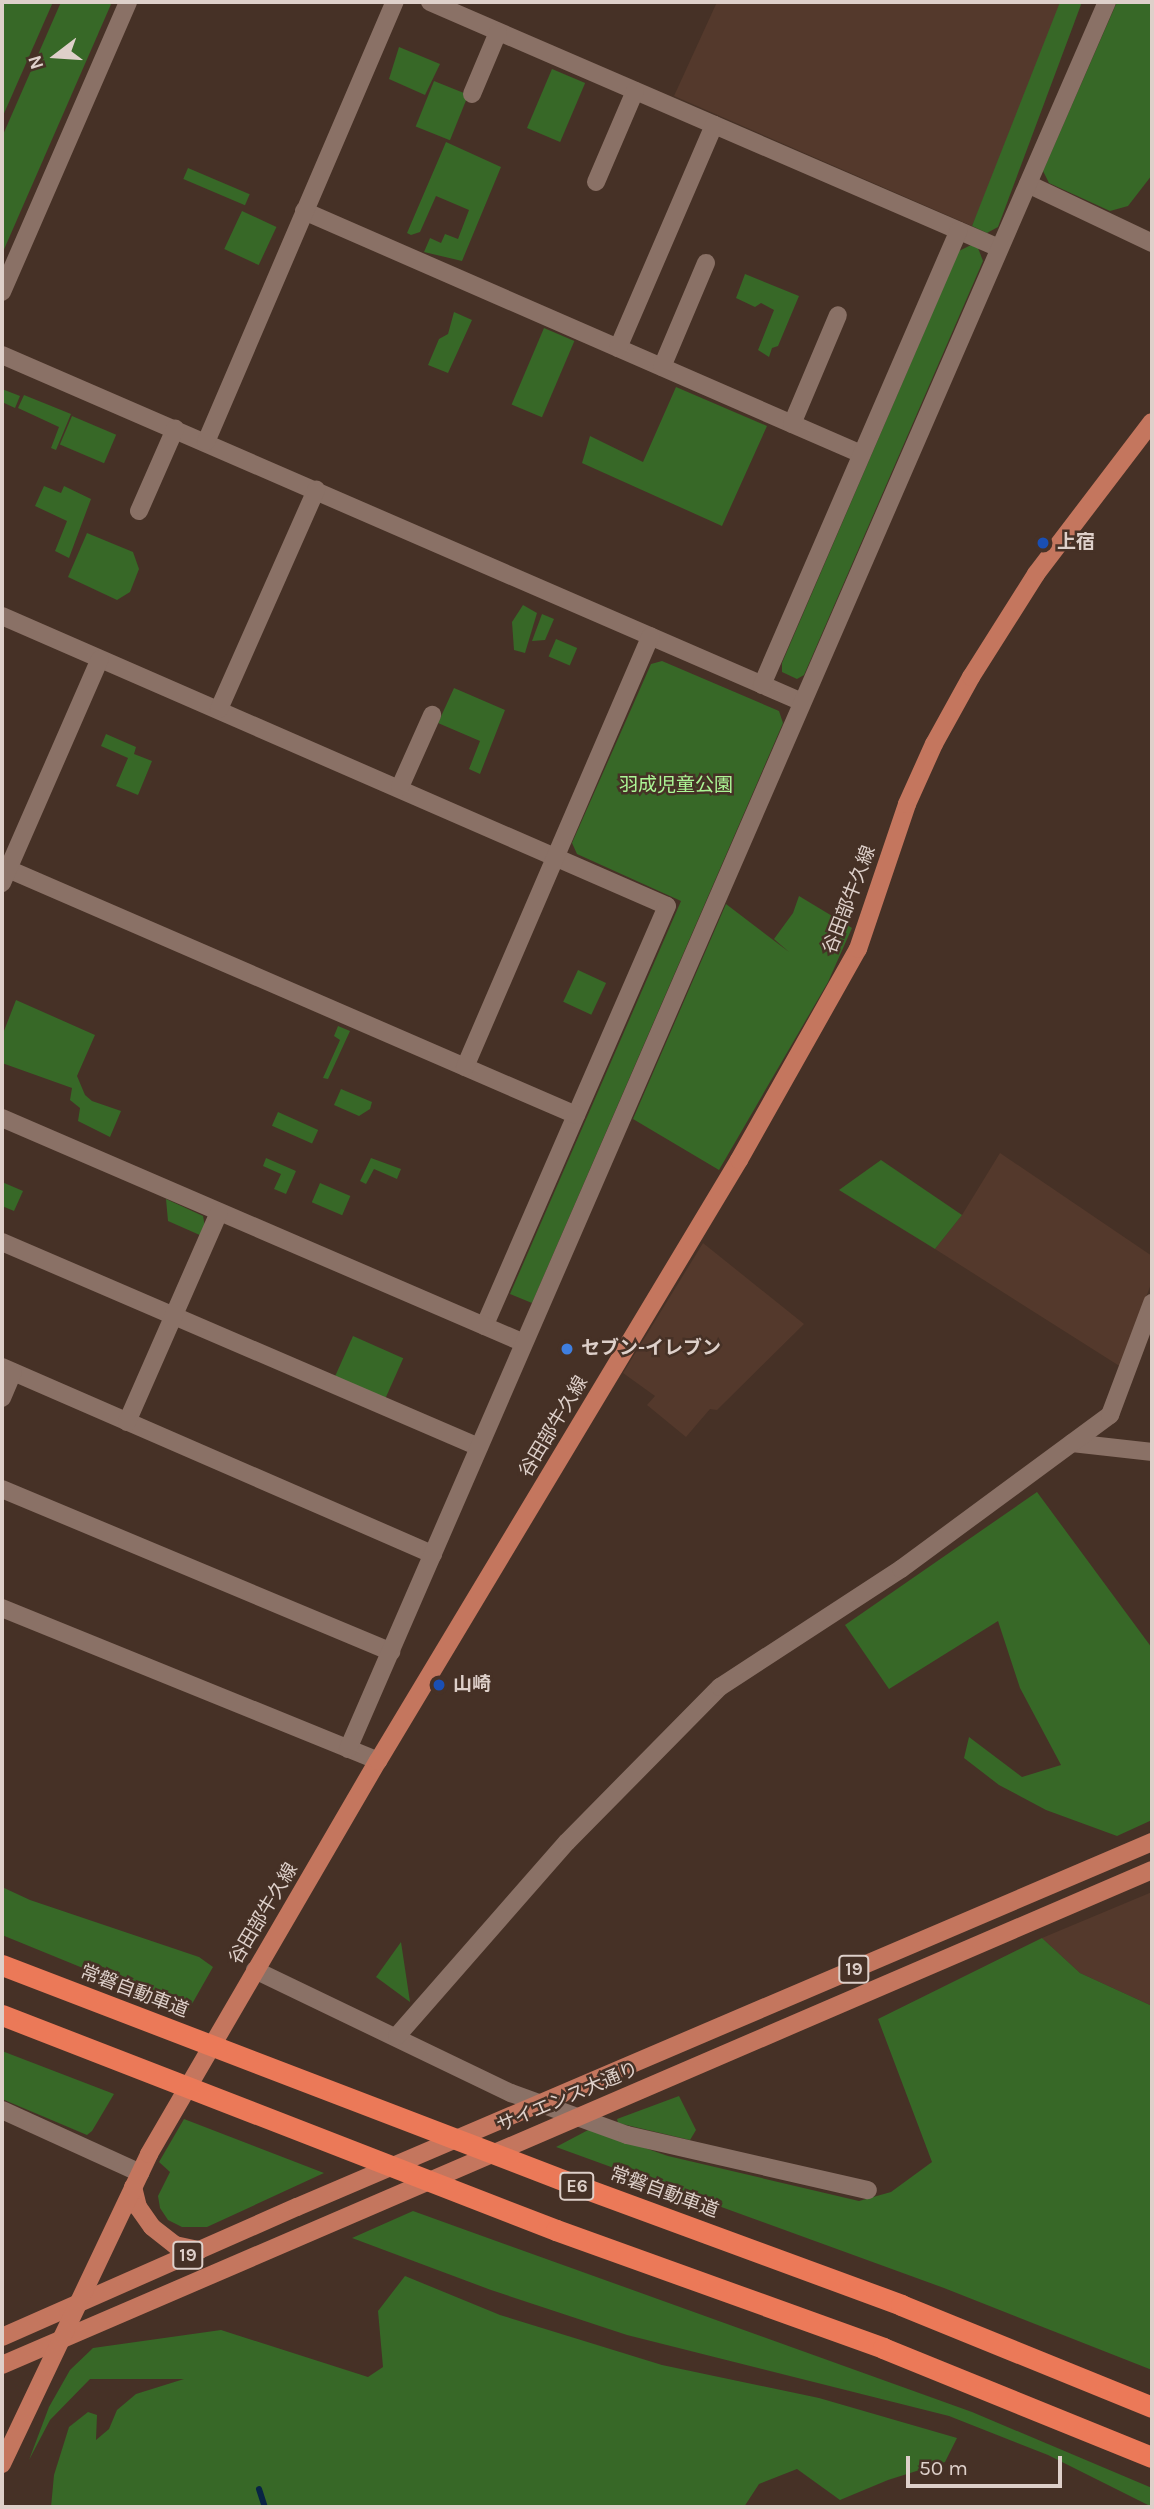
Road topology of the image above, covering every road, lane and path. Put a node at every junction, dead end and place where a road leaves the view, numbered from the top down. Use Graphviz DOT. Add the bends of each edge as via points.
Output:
graph roads {
  1 [pos="128,2"];
  2 [pos="396,2"];
  3 [pos="430,2"];
  4 [pos="1107,2"];
  5 [pos="498,32"];
  6 [pos="635,90"];
  7 [pos="472,94"];
  8 [pos="714,125"];
  9 [pos="596,182"];
  10 [pos="1028,184"];
  11 [pos="304,211"];
  12 [pos="958,230"];
  13 [pos="1152,243"];
  14 [pos="999,248"];
  15 [pos="706,263"];
  16 [pos="2,292"];
  17 [pos="838,315"];
  18 [pos="618,348"];
  19 [pos="2,355"];
  20 [pos="662,367"];
  21 [pos="1152,422"];
  22 [pos="792,424"];
  23 [pos="175,429"];
  24 [pos="206,442"];
  25 [pos="861,454"];
  26 [pos="316,490"];
  27 [pos="139,511"];
  28 [pos="2,616"];
  29 [pos="651,636"];
  30 [pos="100,659"];
  31 [pos="762,685"];
  32 [pos="802,702"];
  33 [pos="219,709"];
  34 [pos="432,715"];
  35 [pos="400,787"];
  36 [pos="555,855"];
  37 [pos="5,876"];
  38 [pos="465,1067"];
  39 [pos="576,1115"];
  40 [pos="2,1118"];
  41 [pos="219,1212"];
  42 [pos="2,1242"];
  43 [pos="1152,1303"];
  44 [pos="173,1316"];
  45 [pos="484,1326"];
  46 [pos="524,1343"];
  47 [pos="7,1369"];
  48 [pos="2,1398"];
  49 [pos="127,1422"];
  50 [pos="1072,1443"];
  51 [pos="479,1447"];
  52 [pos="1152,1452"];
  53 [pos="2,1489"];
  54 [pos="433,1554"];
  55 [pos="2,1608"];
  56 [pos="391,1652"];
  57 [pos="348,1749"];
  58 [pos="378,1761"];
  59 [pos="1152,1842"];
  60 [pos="1152,1870"];
  61 [pos="2,1965"];
  62 [pos="255,1970"];
  63 [pos="2,2015"];
  64 [pos="397,2036"];
  65 [pos="2,2110"];
  66 [pos="137,2180"];
  67 [pos="868,2190"];
  68 [pos="199,2250"];
  69 [pos="79,2304"];
  70 [pos="2,2337"];
  71 [pos="60,2341"];
  72 [pos="2,2365"];
  73 [pos="1152,2407"];
  74 [pos="1152,2457"];
  75 [pos="2,2463"];
  1 -- 16 [label="street"];
  2 -- 11 [label="street"];
  3 -- 5 [label="street"];
  4 -- 10 [label="street"];
  5 -- 6 [label="street"];
  5 -- 7 [label="street"];
  6 -- 8 [label="street"];
  6 -- 9 [label="street"];
  8 -- 12 [label="street"];
  8 -- 18 [label="street"];
  10 -- 13 [label="street"];
  10 -- 14 [label="street"];
  11 -- 18 [label="street"];
  11 -- 24 [label="street"];
  12 -- 14 [label="street"];
  12 -- 25 [label="street"];
  14 -- 32 [label="street"];
  15 -- 20 [label="street"];
  17 -- 22 [label="street"];
  18 -- 20 [label="street"];
  19 -- 23 [label="street"];
  20 -- 22 [label="street"];
  21 -- 58 [label="main road, 谷田部牛久線" via="1035,573 971,677 907,804 858,949 740,1160"];
  22 -- 25 [label="street"];
  23 -- 24 [label="street"];
  23 -- 27 [label="street"];
  24 -- 26 [label="street"];
  25 -- 31 [label="street"];
  26 -- 29 [label="street"];
  26 -- 33 [label="street"];
  28 -- 30 [label="street"];
  29 -- 31 [label="street"];
  29 -- 36 [label="street"];
  30 -- 33 [label="street"];
  30 -- 37 [label="street"];
  31 -- 32 [label="street"];
  32 -- 46 [label="street"];
  33 -- 35 [label="street"];
  34 -- 35 [label="street"];
  35 -- 36 [label="street"];
  36 -- 38 [label="street"];
  36 -- 39 [label="street" via="667,906"];
  37 -- 38 [label="street"];
  38 -- 39 [label="street"];
  39 -- 45 [label="street"];
  40 -- 41 [label="street"];
  41 -- 44 [label="street"];
  41 -- 45 [label="street"];
  42 -- 44 [label="street"];
  43 -- 50 [label="street" via="1110,1415"];
  44 -- 49 [label="street"];
  44 -- 51 [label="street"];
  45 -- 46 [label="street"];
  46 -- 51 [label="street"];
  47 -- 48 [label="street"];
  47 -- 49 [label="street"];
  49 -- 54 [label="street"];
  50 -- 52 [label="street"];
  50 -- 64 [label="street" via="901,1569 720,1686 567,1842"];
  51 -- 54 [label="street"];
  53 -- 56 [label="street"];
  54 -- 56 [label="street"];
  55 -- 57 [label="street"];
  56 -- 57 [label="street"];
  57 -- 58 [label="street"];
  58 -- 62 [label="main road, 谷田部牛久線"];
  59 -- 68 [label="main road, サイエンス大通り / 19"];
  60 -- 71 [label="main road, サイエンス大通り / 19"];
  61 -- 73 [label="highway, 常磐自動車道 / E6" via="901,2305"];
  62 -- 64 [label="street"];
  62 -- 66 [label="main road, 谷田部牛久線"];
  63 -- 74 [label="highway, E6" via="556,2230 883,2348"];
  64 -- 67 [label="street" via="511,2093 627,2135"];
  65 -- 66 [label="street"];
  66 -- 68 [label="main road" via="138,2207 152,2227 175,2245"];
  66 -- 69 [label="main road, 谷田部牛久線"];
  68 -- 69 [label="main road, サイエンス大通り / 19"];
  69 -- 70 [label="main road, サイエンス大通り / 19"];
  69 -- 71 [label="main road, 谷田部牛久線"];
  71 -- 72 [label="main road, サイエンス大通り / 19"];
  71 -- 75 [label="main road, 谷田部牛久線"];
}
